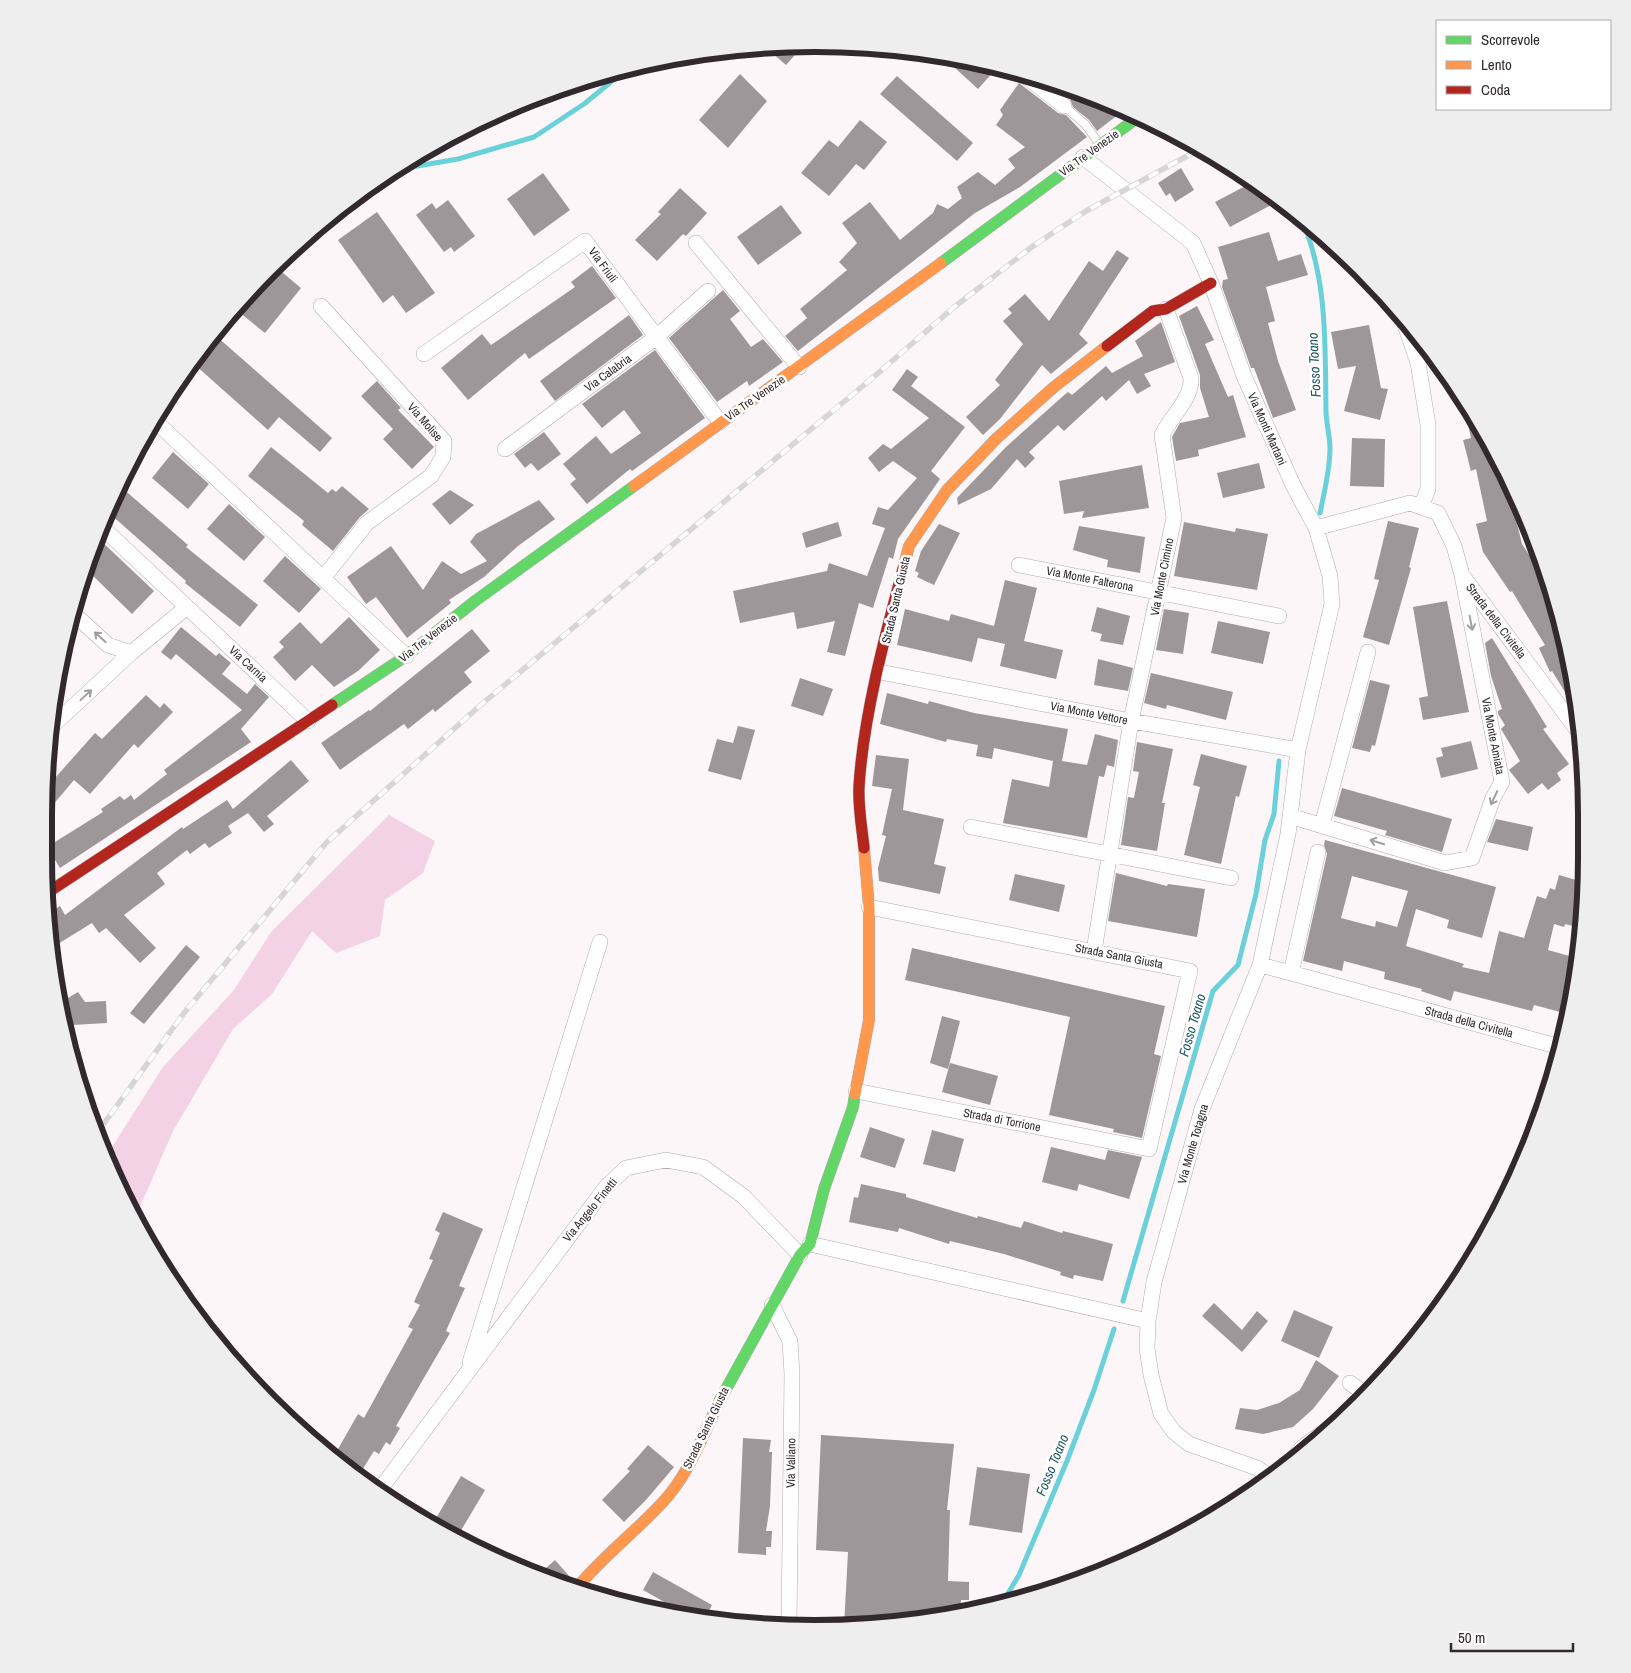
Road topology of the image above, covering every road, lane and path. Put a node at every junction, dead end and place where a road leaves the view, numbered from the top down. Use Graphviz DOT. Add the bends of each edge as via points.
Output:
graph roads {
  1 [pos="1038,86"];
  2 [pos="1064,106"];
  3 [pos="1132,122"];
  4 [pos="1100,145"];
  5 [pos="1084,156"];
  6 [pos="696,243"];
  7 [pos="1211,284"];
  8 [pos="708,291"];
  9 [pos="320,306"];
  10 [pos="1166,309"];
  11 [pos="1409,336"];
  12 [pos="655,338"];
  13 [pos="424,354"];
  14 [pos="799,367"];
  15 [pos="720,422"];
  16 [pos="160,426"];
  17 [pos="505,449"];
  18 [pos="1421,507"];
  19 [pos="1316,528"];
  20 [pos="108,532"];
  21 [pos="1019,565"];
  22 [pos="1462,575"];
  23 [pos="323,578"];
  24 [pos="1160,593"];
  25 [pos="187,607"];
  26 [pos="1279,616"];
  27 [pos="78,618"];
  28 [pos="1368,652"];
  29 [pos="131,653"];
  30 [pos="406,656"];
  31 [pos="880,672"];
  32 [pos="59,720"];
  33 [pos="308,721"];
  34 [pos="1131,721"];
  35 [pos="1573,724"];
  36 [pos="1298,750"];
  37 [pos="1290,816"];
  38 [pos="1322,825"];
  39 [pos="971,827"];
  40 [pos="1318,852"];
  41 [pos="1112,854"];
  42 [pos="1231,878"];
  43 [pos="53,889"];
  44 [pos="869,907"];
  45 [pos="600,942"];
  46 [pos="1094,951"];
  47 [pos="1260,965"];
  48 [pos="1291,973"];
  49 [pos="1555,1046"];
  50 [pos="856,1092"];
  51 [pos="1149,1149"];
  52 [pos="805,1250"];
  53 [pos="772,1305"];
  54 [pos="1148,1321"];
  55 [pos="466,1373"];
  56 [pos="1350,1383"];
  57 [pos="1361,1390"];
  58 [pos="1265,1473"];
  59 [pos="383,1485"];
  60 [pos="580,1583"];
  61 [pos="789,1619"];
  1 -- 2 [label="street"];
  2 -- 4 [label="lane" via="1085,124"];
  3 -- 4 [label="street, Via Tre Venezie"];
  4 -- 5 [label="street, Via Tre Venezie"];
  5 -- 7 [label="street, Via Monti Martani" via="1193,243"];
  5 -- 14 [label="street, Via Tre Venezie"];
  6 -- 14 [label="street, Via Tre Venezie"];
  7 -- 10 [label="street, Strada Santa Giusta"];
  7 -- 19 [label="street, Via Monti Martani" via="1244,376"];
  8 -- 12 [label="street, Via Calabria"];
  9 -- 23 [label="street, Via Molise" via="444,441 443,457 431,476 367,523"];
  10 -- 24 [label="street, Via Monte Cimino" via="1191,385 1162,435 1174,518"];
  10 -- 31 [label="street, Strada Santa Giusta" via="1153,311 1054,387 996,438 947,490 909,546 890,616"];
  11 -- 18 [label="street" via="1418,363 1428,425 1428,489"];
  12 -- 13 [label="street, Via Friuli" via="585,241"];
  12 -- 15 [label="street, Via Friuli"];
  12 -- 17 [label="street, Via Calabria"];
  14 -- 15 [label="street, Via Tre Venezie"];
  15 -- 30 [label="street, Via Tre Venezie" via="475,601"];
  16 -- 23 [label="street"];
  18 -- 19 [label="street" via="1410,504"];
  18 -- 22 [label="street, Strada della Civitella" via="1438,513 1454,546"];
  19 -- 36 [label="street, Via Monti Martani" via="1330,576 1332,604"];
  20 -- 25 [label="street, Via Carnia"];
  21 -- 24 [label="street, Via Monte Falterona"];
  22 -- 35 [label="street, Strada della Civitella"];
  22 -- 38 [label="street, Via Monte Amiata, one-way" via="1502,782 1472,858 1445,862"];
  23 -- 30 [label="street"];
  24 -- 26 [label="street, Via Monte Falterona"];
  24 -- 34 [label="street, Via Monte Cimino"];
  25 -- 29 [label="street"];
  25 -- 33 [label="street, Via Carnia"];
  29 -- 27 [label="street, one-way" via="108,645"];
  28 -- 38 [label="street"];
  32 -- 29 [label="street, one-way"];
  30 -- 33 [label="street, Via Tre Venezie"];
  31 -- 34 [label="street, Via Monte Vettore"];
  31 -- 44 [label="street, Strada Santa Giusta" via="867,726 859,788"];
  33 -- 43 [label="street, Via Tre Venezie"];
  34 -- 36 [label="street, Via Monte Vettore"];
  34 -- 41 [label="street, Via Monte Cimino"];
  36 -- 37 [label="street, Via Monte Totagna"];
  37 -- 38 [label="street, Via Monte Amiata"];
  37 -- 47 [label="street, Via Monte Totagna"];
  39 -- 41 [label="street"];
  40 -- 48 [label="street"];
  41 -- 42 [label="street"];
  41 -- 46 [label="street, Via Monte Cimino"];
  44 -- 46 [label="street, Strada Santa Giusta"];
  44 -- 50 [label="street, Strada Santa Giusta" via="869,1020"];
  45 -- 55 [label="street, Via Angelo Finetti"];
  46 -- 51 [label="street, Strada Santa Giusta" via="1190,971"];
  47 -- 48 [label="street, Strada della Civitella"];
  47 -- 54 [label="street, Via Monte Totagna" via="1202,1109 1154,1282"];
  48 -- 49 [label="street, Strada della Civitella"];
  50 -- 51 [label="street, Strada di Torrione"];
  50 -- 52 [label="street, Strada Santa Giusta"];
  52 -- 53 [label="street, Strada Santa Giusta"];
  52 -- 54 [label="street"];
  52 -- 55 [label="street, Via Angelo Finetti" via="743,1196 703,1167 666,1160 626,1168 606,1187"];
  53 -- 60 [label="street, Strada Santa Giusta" via="724,1391 681,1480 663,1503"];
  53 -- 61 [label="street, Via Valiano" via="790,1341 792,1374"];
  54 -- 58 [label="street, Via Monte Totagna" via="1150,1375 1161,1414 1174,1432 1189,1444"];
  55 -- 59 [label="street, Via Angelo Finetti"];
  56 -- 57 [label="street"];
}
